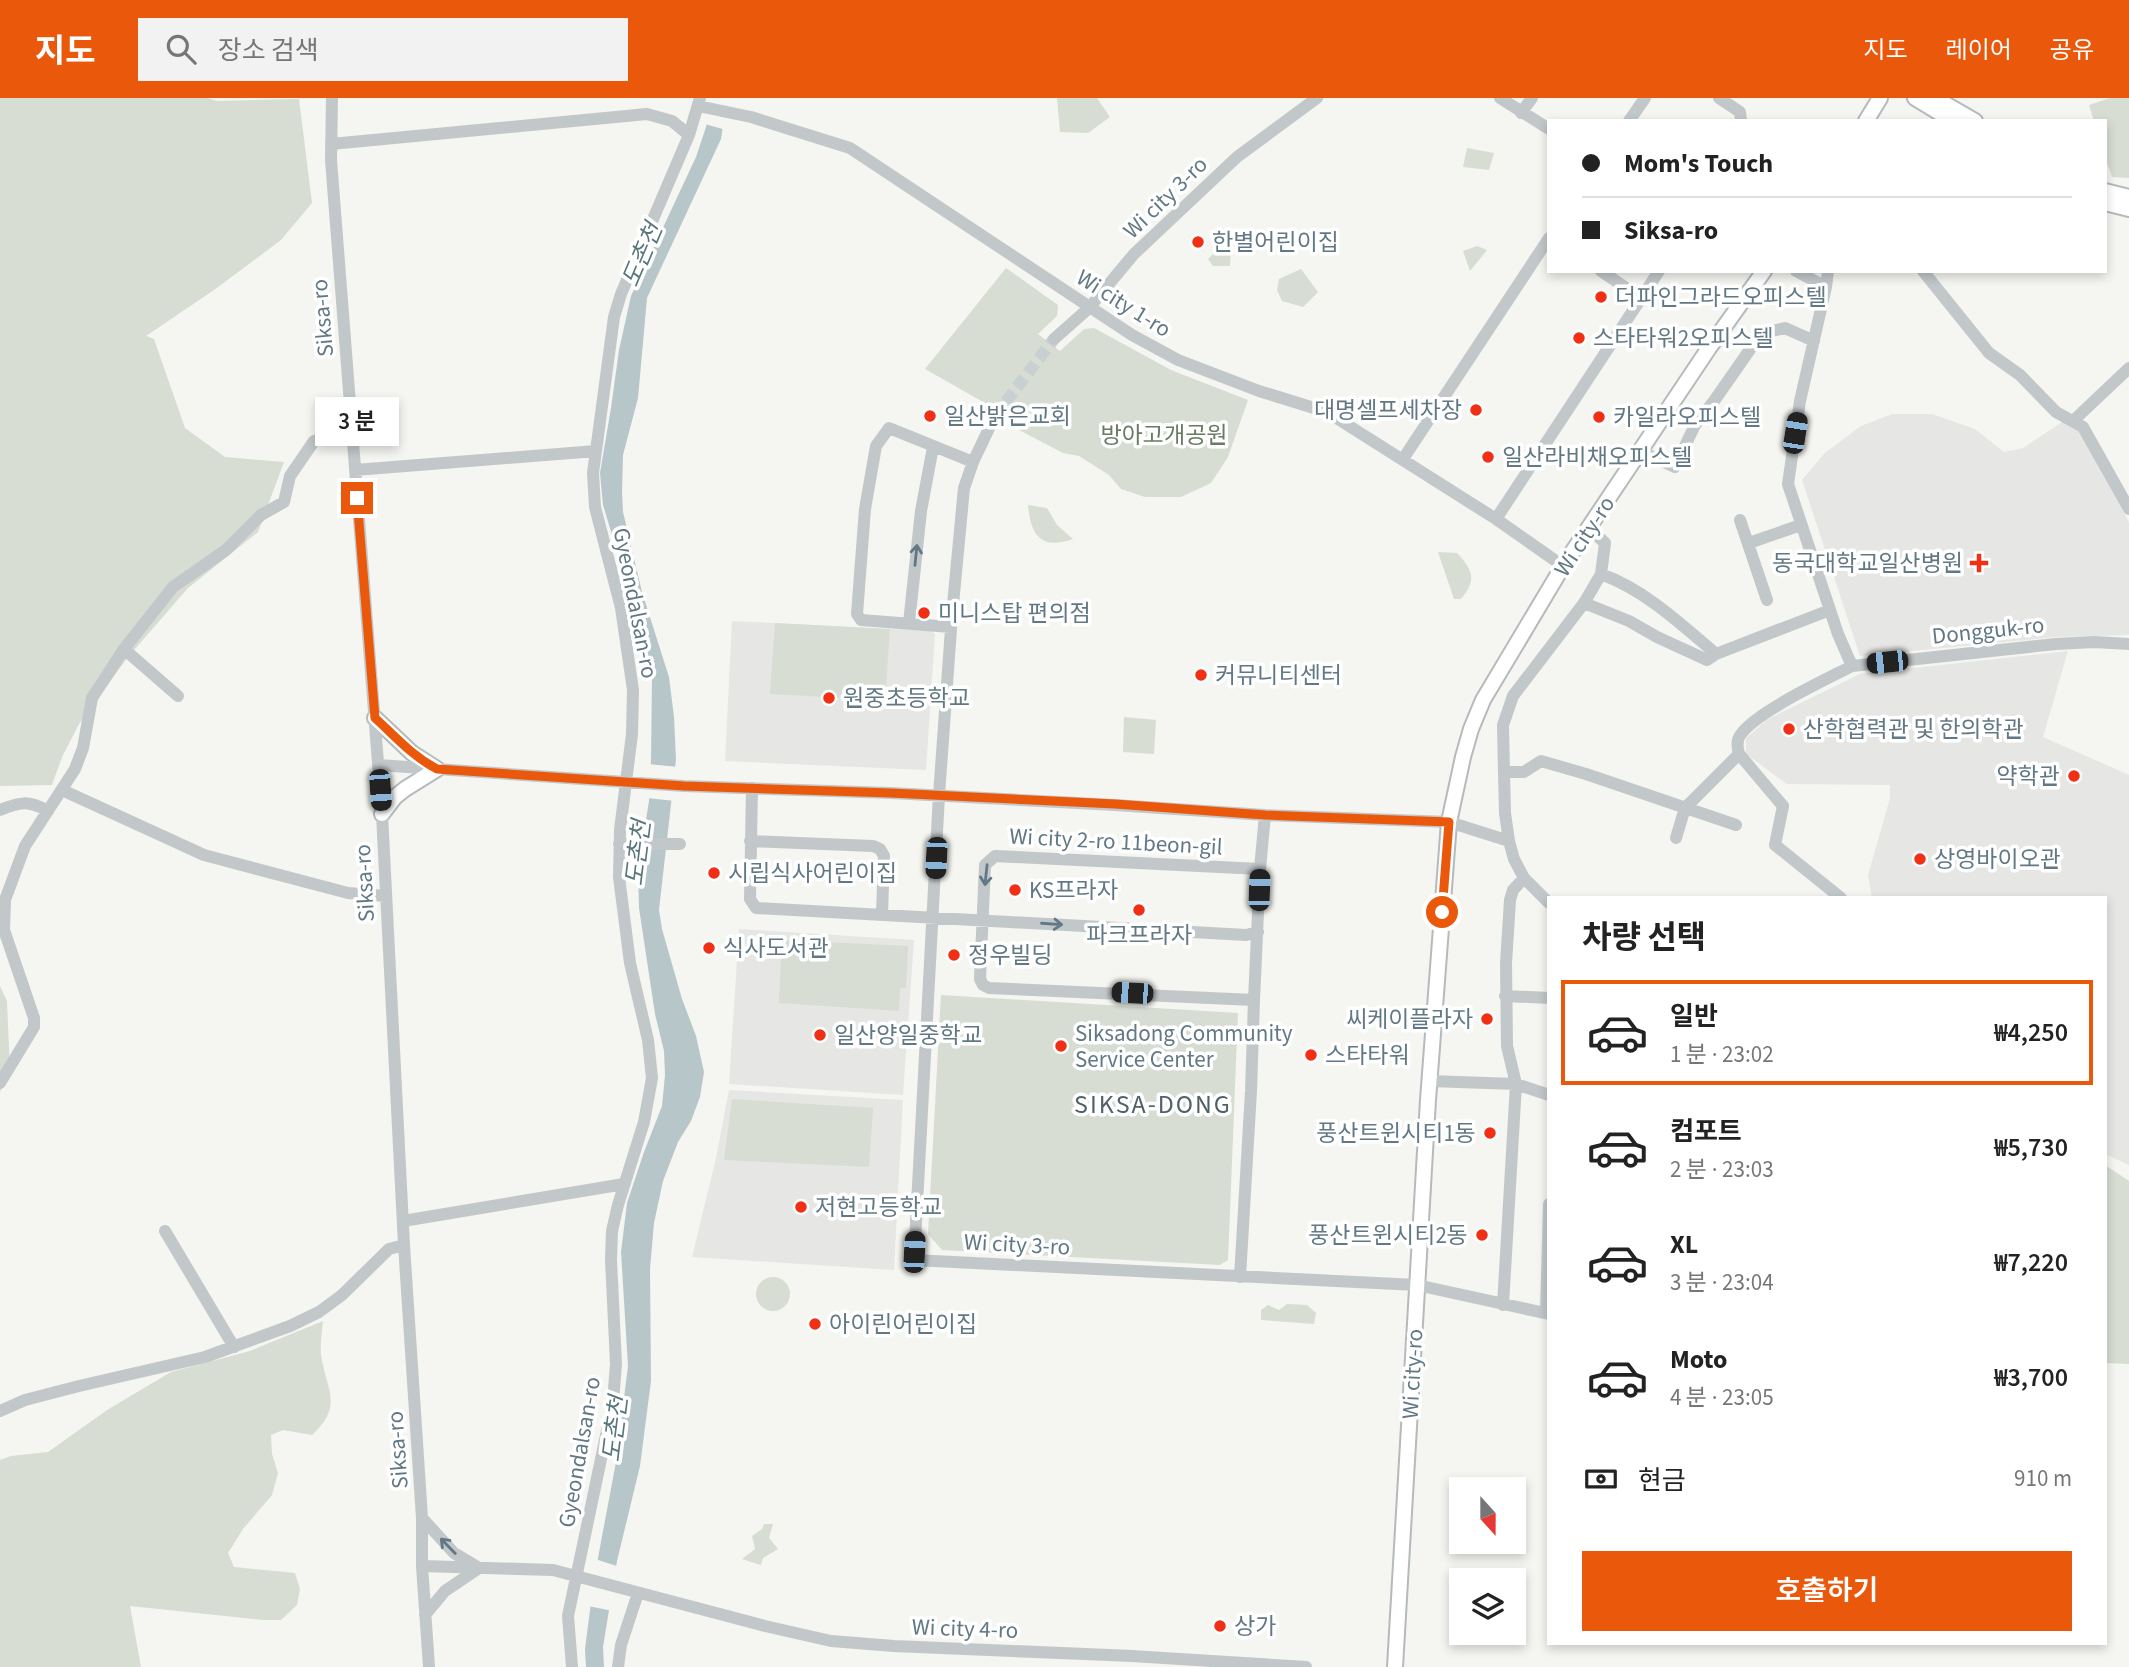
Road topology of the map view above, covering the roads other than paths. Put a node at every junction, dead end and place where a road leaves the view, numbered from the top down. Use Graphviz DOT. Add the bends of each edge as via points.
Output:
graph roads {
  1 [pos="332,98"];
  2 [pos="1317,98"];
  3 [pos="1500,98"];
  4 [pos="1532,98"];
  5 [pos="1645,98"];
  6 [pos="1718,98"];
  7 [pos="1880,98"];
  8 [pos="1915,98"];
  9 [pos="1935,98"];
  10 [pos="701,104"];
  11 [pos="1521,113"];
  12 [pos="1630,119"];
  13 [pos="1741,119"];
  14 [pos="1867,119"];
  15 [pos="1951,119"];
  16 [pos="1972,119"];
  17 [pos="1547,127"];
  18 [pos="689,135"];
  19 [pos="331,144"];
  20 [pos="2107,192"];
  21 [pos="2129,197"];
  22 [pos="2107,204"];
  23 [pos="2129,209"];
  24 [pos="1547,240"];
  25 [pos="1604,273"];
  26 [pos="1658,273"];
  27 [pos="1763,273"];
  28 [pos="1800,273"];
  29 [pos="1828,273"];
  30 [pos="1925,273"];
  31 [pos="1826,287"];
  32 [pos="1642,298"];
  33 [pos="1089,308"];
  34 [pos="1054,339"];
  35 [pos="1814,341"];
  36 [pos="2129,368"];
  37 [pos="995,416"];
  38 [pos="2073,421"];
  39 [pos="353,440"];
  40 [pos="933,447"];
  41 [pos="596,451"];
  42 [pos="1640,451"];
  43 [pos="1403,459"];
  44 [pos="973,462"];
  45 [pos="355,470"];
  46 [pos="2129,509"];
  47 [pos="1496,519"];
  48 [pos="1740,520"];
  49 [pos="1801,525"];
  50 [pos="1589,528"];
  51 [pos="1749,543"];
  52 [pos="1563,566"];
  53 [pos="1601,574"];
  54 [pos="1767,600"];
  55 [pos="1584,603"];
  56 [pos="1830,610"];
  57 [pos="909,623"];
  58 [pos="951,628"];
  59 [pos="2129,644"];
  60 [pos="124,649"];
  61 [pos="1716,654"];
  62 [pos="1853,666"];
  63 [pos="178,696"];
  64 [pos="375,718"];
  65 [pos="1739,754"];
  66 [pos="378,765"];
  67 [pos="437,769"];
  68 [pos="1504,772"];
  69 [pos="626,782"];
  70 [pos="752,788"];
  71 [pos="62,790"];
  72 [pos="939,795"];
  73 [pos="1685,808"];
  74 [pos="0,810"];
  75 [pos="48,811"];
  76 [pos="382,814"];
  77 [pos="1265,815"];
  78 [pos="1449,822"];
  79 [pos="1735,825"];
  80 [pos="1676,838"];
  81 [pos="750,841"];
  82 [pos="1509,841"];
  83 [pos="619,844"];
  84 [pos="676,844"];
  85 [pos="1260,869"];
  86 [pos="1524,878"];
  87 [pos="386,896"];
  88 [pos="1838,896"];
  89 [pos="1547,901"];
  90 [pos="882,914"];
  91 [pos="932,918"];
  92 [pos="984,919"];
  93 [pos="1258,932"];
  94 [pos="1506,996"];
  95 [pos="1547,998"];
  96 [pos="1254,999"];
  97 [pos="1429,1081"];
  98 [pos="0,1083"];
  99 [pos="1516,1084"];
  100 [pos="1547,1094"];
  101 [pos="624,1184"];
  102 [pos="403,1221"];
  103 [pos="165,1231"];
  104 [pos="404,1245"];
  105 [pos="1240,1277"];
  106 [pos="1417,1285"];
  107 [pos="1503,1305"];
  108 [pos="1547,1314"];
  109 [pos="234,1347"];
  110 [pos="0,1411"];
  111 [pos="422,1518"];
  112 [pos="422,1566"];
  113 [pos="479,1568"];
  114 [pos="583,1579"];
  115 [pos="633,1592"];
  116 [pos="425,1615"];
  117 [pos="429,1667"];
  118 [pos="572,1667"];
  119 [pos="618,1667"];
  120 [pos="1306,1667"];
  121 [pos="1395,1667"];
  1 -- 19 [label="street, Siksa-ro"];
  2 -- 33 [label="street, Wi city 3-ro" via="1231,163 1134,254"];
  3 -- 11 [label="street"];
  4 -- 11 [label="street"];
  5 -- 12 [label="street"];
  6 -- 13 [label="street" via="1740,113"];
  7 -- 14 [label="main road"];
  8 -- 15 [label="main road"];
  9 -- 16 [label="main road"];
  10 -- 18 [label="street, Gyeondalsan-ro"];
  10 -- 33 [label="street, Wi city 1-ro" via="850,148"];
  11 -- 17 [label="street"];
  18 -- 19 [label="street" via="671,121 648,114"];
  18 -- 41 [label="street, Gyeondalsan-ro" via="614,317"];
  19 -- 39 [label="street, Siksa-ro"];
  20 -- 21 [label="main road"];
  22 -- 23 [label="main road"];
  24 -- 43 [label="street"];
  25 -- 32 [label="street"];
  26 -- 32 [label="street"];
  27 -- 42 [label="main road, Wi city-ro"];
  28 -- 31 [label="street"];
  29 -- 31 [label="street"];
  30 -- 38 [label="street" via="1989,353 2020,375 2056,412"];
  31 -- 35 [label="street"];
  32 -- 47 [label="street"];
  33 -- 34 [label="street, Wi city 3-ro"];
  33 -- 43 [label="street, Wi city 1-ro" via="1178,360 1327,412"];
  35 -- 42 [label="street" via="1786,328 1767,332 1695,425 1675,467"];
  35 -- 49 [label="street" via="1788,484"];
  36 -- 38 [label="street"];
  37 -- 44 [label="street, Wi city 3-ro"];
  38 -- 46 [label="street" via="2083,427"];
  39 -- 45 [label="street, Siksa-ro"];
  39 -- 60 [label="street" via="331,436 314,441 290,476 284,502 261,515 226,550 173,587"];
  40 -- 44 [label="street"];
  57 -- 40 [label="street, one-way"];
  40 -- 57 [label="street" via="889,428 876,446 865,509 856,614 861,620"];
  41 -- 45 [label="street"];
  41 -- 69 [label="street, Gyeondalsan-ro" via="595,507 621,608 633,690"];
  42 -- 50 [label="main road, Wi city-ro"];
  43 -- 47 [label="street, Wi city 1-ro"];
  44 -- 58 [label="street, Wi city 3-ro" via="964,488"];
  45 -- 64 [label="street, Siksa-ro"];
  47 -- 52 [label="street, Wi city 1-ro"];
  48 -- 51 [label="street"];
  49 -- 51 [label="street"];
  49 -- 56 [label="street"];
  50 -- 52 [label="main road, Wi city-ro"];
  50 -- 53 [label="street" via="1605,543"];
  51 -- 54 [label="street"];
  52 -- 78 [label="main road, Wi city-ro" via="1483,700 1463,757"];
  53 -- 55 [label="street"];
  53 -- 61 [label="street" via="1620,581 1668,613"];
  55 -- 61 [label="street" via="1707,660"];
  55 -- 68 [label="street" via="1513,696 1503,725"];
  56 -- 61 [label="street"];
  56 -- 62 [label="street"];
  57 -- 58 [label="street"];
  58 -- 72 [label="street, Wi city 3-ro"];
  59 -- 62 [label="street, Dongguk-ro" via="2056,644"];
  60 -- 63 [label="street"];
  60 -- 71 [label="street" via="92,698 83,748"];
  62 -- 65 [label="street, Dongguk-ro" via="1763,714 1740,734"];
  64 -- 66 [label="street, Siksa-ro"];
  64 -- 67 [label="main road"];
  65 -- 73 [label="street"];
  65 -- 88 [label="street" via="1783,806 1774,845"];
  66 -- 67 [label="street"];
  66 -- 76 [label="street, Siksa-ro"];
  67 -- 69 [label="street"];
  67 -- 76 [label="main road" via="395,797"];
  68 -- 73 [label="street" via="1524,772 1541,761"];
  68 -- 82 [label="street"];
  69 -- 70 [label="street"];
  69 -- 83 [label="street, Gyeondalsan-ro"];
  70 -- 72 [label="street"];
  70 -- 81 [label="street"];
  71 -- 75 [label="street"];
  71 -- 87 [label="street" via="204,855 348,893"];
  72 -- 77 [label="street"];
  72 -- 91 [label="street, Wi city 3-ro"];
  73 -- 79 [label="street"];
  73 -- 80 [label="street"];
  74 -- 75 [label="street" via="18,803"];
  75 -- 98 [label="street" via="25,846 5,900 5,930 34,1027"];
  76 -- 87 [label="street, Siksa-ro"];
  77 -- 78 [label="street"];
  77 -- 85 [label="street"];
  78 -- 82 [label="street"];
  78 -- 97 [label="main road, Wi city-ro"];
  81 -- 90 [label="street" via="750,899 755,908"];
  81 -- 90 [label="street" via="880,849 884,856"];
  82 -- 86 [label="street"];
  83 -- 84 [label="street"];
  83 -- 101 [label="street, Gyeondalsan-ro" via="630,963 652,1059 644,1122"];
  85 -- 92 [label="street, Wi city 2-ro 11beon-gil, one-way" via="995,856 985,865"];
  85 -- 93 [label="street"];
  86 -- 89 [label="street"];
  86 -- 94 [label="street" via="1510,900"];
  87 -- 102 [label="street, Siksa-ro"];
  90 -- 91 [label="street"];
  91 -- 92 [label="street"];
  91 -- 105 [label="street, Wi city 3-ro" via="914,1259"];
  92 -- 93 [label="street, one-way" via="1246,935"];
  92 -- 96 [label="street, Wi city 2-ro 11beon-gil" via="980,979 989,988"];
  93 -- 96 [label="street"];
  94 -- 95 [label="street"];
  94 -- 99 [label="street" via="1507,1046"];
  96 -- 105 [label="street"];
  97 -- 99 [label="street"];
  97 -- 106 [label="main road, Wi city-ro"];
  99 -- 100 [label="street"];
  99 -- 107 [label="street"];
  101 -- 102 [label="street"];
  101 -- 114 [label="street, Gyeondalsan-ro" via="612,1241 613,1402"];
  102 -- 104 [label="street, Siksa-ro"];
  103 -- 109 [label="street"];
  104 -- 109 [label="street" via="388,1249 342,1296 319,1312"];
  104 -- 111 [label="street, Siksa-ro"];
  105 -- 106 [label="street, Wi city 3-ro"];
  106 -- 107 [label="street, Wi city 3-ro"];
  106 -- 121 [label="main road, Wi city-ro"];
  107 -- 108 [label="street, Wi city 3-ro"];
  109 -- 110 [label="street"];
  111 -- 112 [label="street, Siksa-ro"];
  113 -- 111 [label="street, one-way" via="454,1553"];
  112 -- 113 [label="street"];
  112 -- 116 [label="street, Siksa-ro"];
  113 -- 114 [label="street" via="553,1570"];
  113 -- 116 [label="street" via="445,1591"];
  114 -- 115 [label="street, Wi city 4-ro"];
  114 -- 118 [label="street, Gyeondalsan-ro" via="568,1616"];
  115 -- 119 [label="street"];
  115 -- 120 [label="street, Wi city 4-ro" via="831,1641"];
  116 -- 117 [label="street, Siksa-ro"];
}
